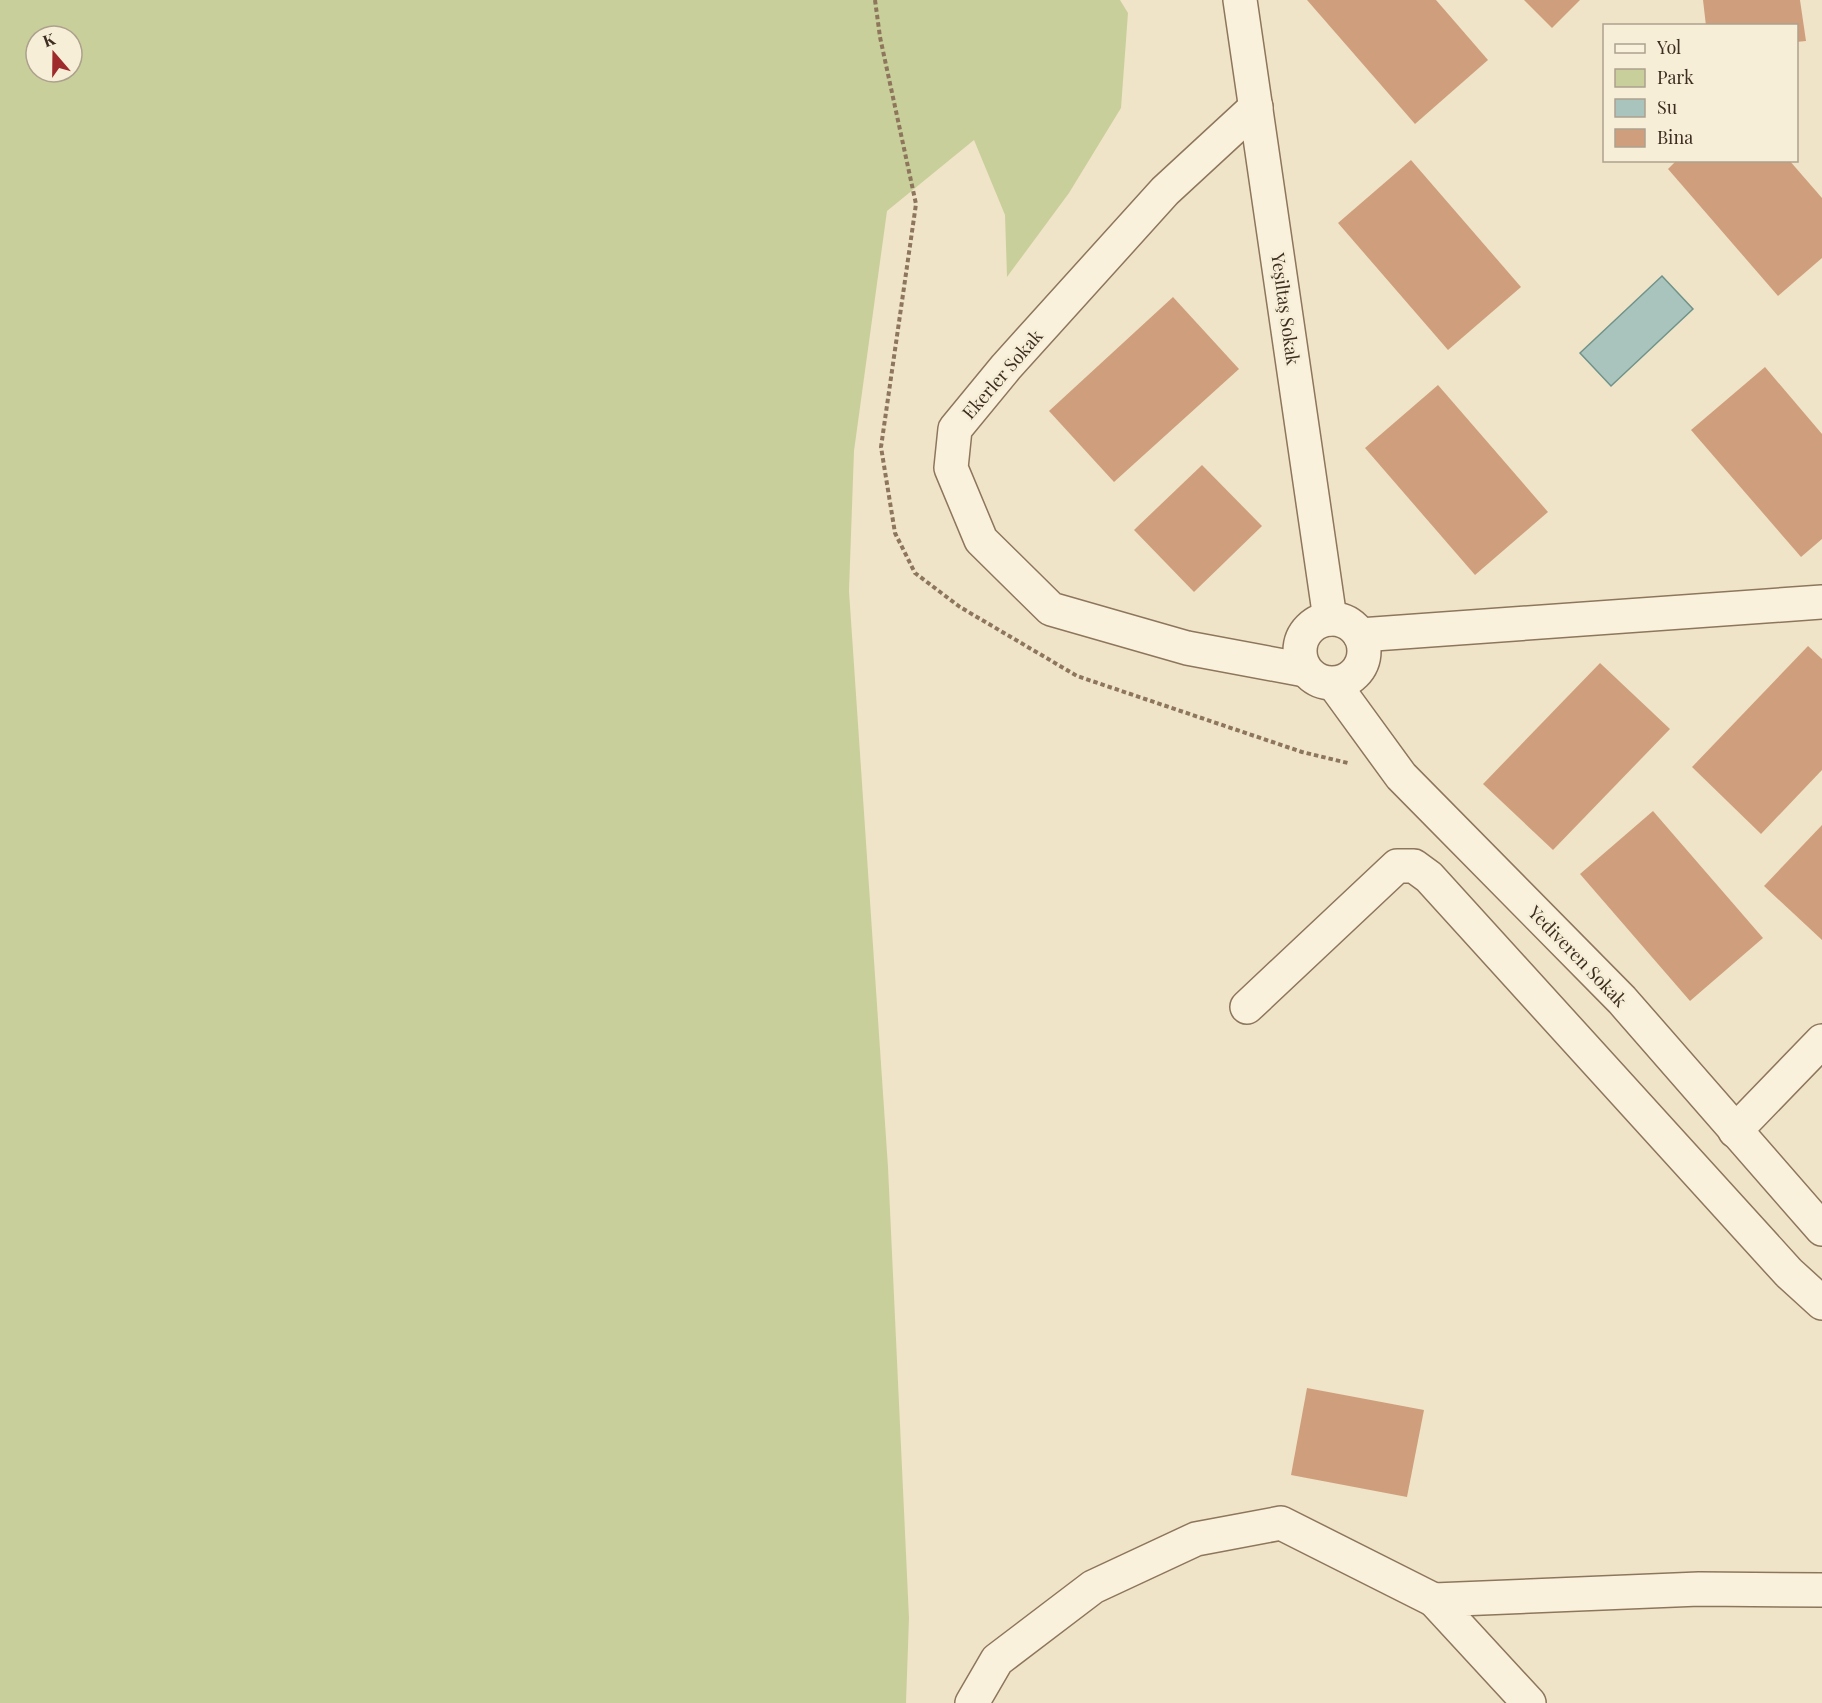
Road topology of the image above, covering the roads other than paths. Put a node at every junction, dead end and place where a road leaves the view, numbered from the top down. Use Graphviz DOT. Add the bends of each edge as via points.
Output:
graph roads {
  1 [pos="1240,0"];
  2 [pos="1256,107"];
  3 [pos="1822,602"];
  4 [pos="1330,619"];
  5 [pos="1360,635"];
  6 [pos="1320,677"];
  7 [pos="1247,1007"];
  8 [pos="1822,1041"];
  9 [pos="1735,1131"];
  10 [pos="1822,1229"];
  11 [pos="1822,1303"];
  12 [pos="1822,1590"];
  13 [pos="1434,1600"];
  14 [pos="972,1703"];
  15 [pos="1529,1703"];
  1 -- 2 [label="street, Yeşiltaş Sokak"];
  2 -- 4 [label="street, Yeşiltaş Sokak"];
  2 -- 6 [label="street, Ekerler Sokak" via="1165,191 1006,368 955,429 951,468 981,540 1052,609 1187,648"];
  3 -- 5 [label="street"];
  4 -- 5 [label="street" via="1348,623"];
  4 -- 6 [label="street" via="1314,624 1301,640 1300,654"];
  5 -- 6 [label="street" via="1364,648 1362,663 1349,678"];
  6 -- 9 [label="street, Yediveren Sokak" via="1401,776 1622,1000"];
  7 -- 11 [label="street" via="1397,866 1414,866 1429,877 1789,1273"];
  8 -- 9 [label="street"];
  9 -- 10 [label="street, Yediveren Sokak"];
  12 -- 13 [label="street" via="1699,1589"];
  13 -- 14 [label="street" via="1281,1523 1196,1539 1094,1587 997,1660"];
  13 -- 15 [label="street"];
}
